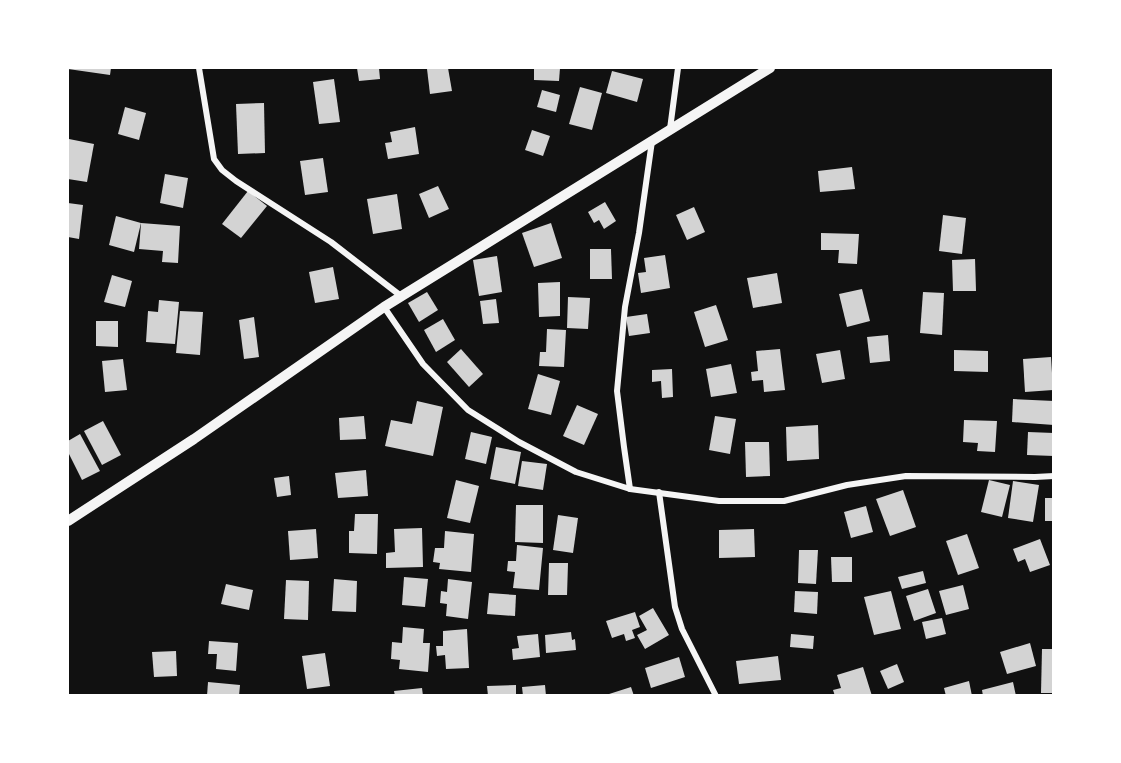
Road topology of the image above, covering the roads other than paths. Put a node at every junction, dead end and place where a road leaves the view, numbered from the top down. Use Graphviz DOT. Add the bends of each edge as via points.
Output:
graph roads {
  1 [pos="199,68"];
  2 [pos="678,68"];
  3 [pos="770,68"];
  4 [pos="670,129"];
  5 [pos="652,141"];
  6 [pos="401,296"];
  7 [pos="384,307"];
  8 [pos="1053,476"];
  9 [pos="630,489"];
  10 [pos="659,492"];
  11 [pos="68,521"];
  12 [pos="716,696"];
  1 -- 6 [label="street" via="214,159 222,170 331,242"];
  2 -- 4 [label="street"];
  3 -- 4 [label="street"];
  4 -- 5 [label="street"];
  5 -- 6 [label="street"];
  5 -- 9 [label="street" via="625,307 617,391"];
  6 -- 7 [label="street"];
  7 -- 9 [label="street" via="423,364 468,410 576,472"];
  7 -- 11 [label="street"];
  8 -- 10 [label="street" via="906,476 847,485 784,501 719,501"];
  9 -- 10 [label="street"];
  10 -- 12 [label="street" via="675,607"];
}
